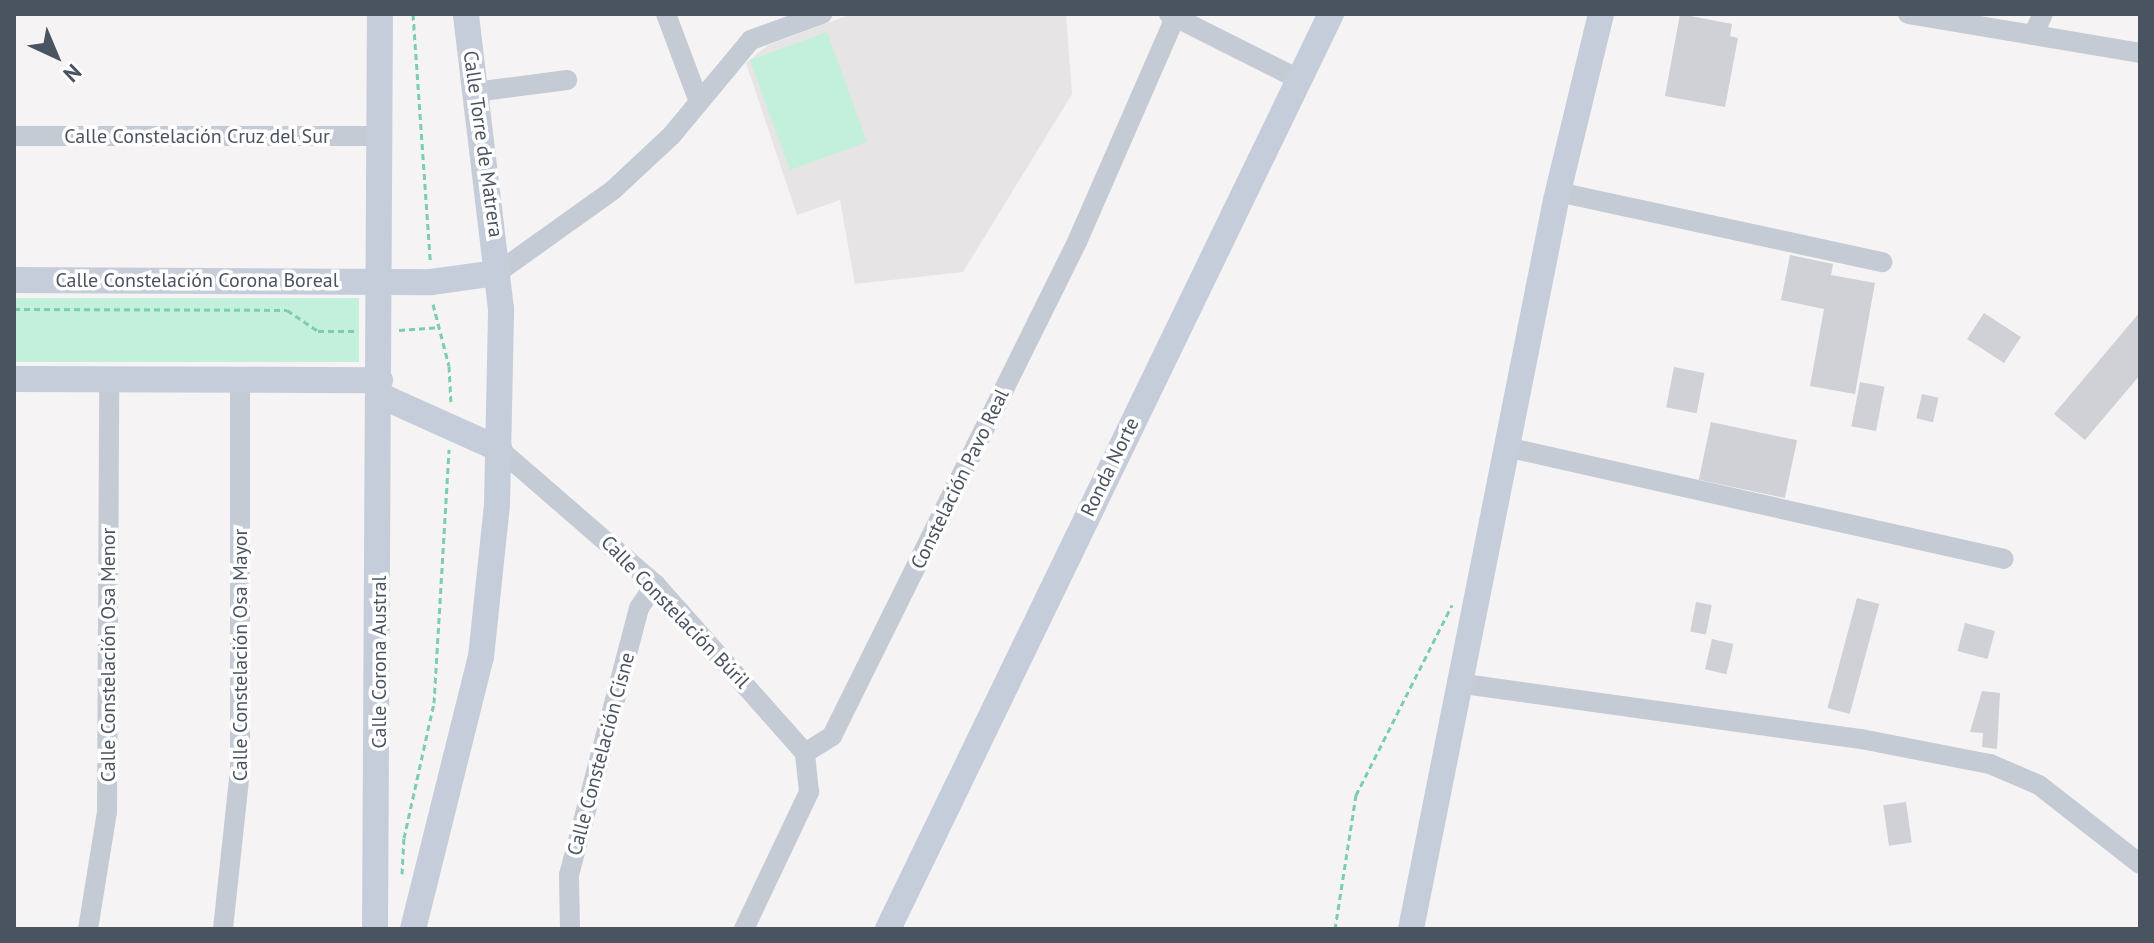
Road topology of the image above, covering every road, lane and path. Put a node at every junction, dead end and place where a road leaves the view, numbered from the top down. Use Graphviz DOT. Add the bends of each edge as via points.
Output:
graph roads {
  1 [pos="380,14"];
  2 [pos="413,14"];
  3 [pos="466,14"];
  4 [pos="666,14"];
  5 [pos="822,14"];
  6 [pos="1331,14"];
  7 [pos="1601,14"];
  8 [pos="1908,14"];
  9 [pos="2043,14"];
  10 [pos="1180,17"];
  11 [pos="782,20"];
  12 [pos="2033,35"];
  13 [pos="2140,53"];
  14 [pos="1298,79"];
  15 [pos="567,80"];
  16 [pos="475,92"];
  17 [pos="698,99"];
  18 [pos="14,136"];
  19 [pos="381,136"];
  20 [pos="1558,192"];
  21 [pos="1883,262"];
  22 [pos="431,270"];
  23 [pos="497,273"];
  24 [pos="14,280"];
  25 [pos="380,280"];
  26 [pos="431,294"];
  27 [pos="14,309"];
  28 [pos="438,327"];
  29 [pos="367,331"];
  30 [pos="392,331"];
  31 [pos="14,379"];
  32 [pos="109,379"];
  33 [pos="240,379"];
  34 [pos="380,388"];
  35 [pos="451,412"];
  36 [pos="449,441"];
  37 [pos="1506,447"];
  38 [pos="499,449"];
  39 [pos="2004,559"];
  40 [pos="655,584"];
  41 [pos="1453,603"];
  42 [pos="1457,683"];
  43 [pos="805,753"];
  44 [pos="2140,864"];
  45 [pos="402,889"];
  46 [pos="888,926"];
  47 [pos="88,929"];
  48 [pos="223,929"];
  49 [pos="375,929"];
  50 [pos="413,929"];
  51 [pos="570,929"];
  52 [pos="744,929"];
  53 [pos="1335,929"];
  54 [pos="1411,929"];
  1 -- 19 [label="street, Calle Corona Austral"];
  2 -- 22 [label="path"];
  3 -- 16 [label="street, Calle Torre de Matrera"];
  4 -- 17 [label="street"];
  5 -- 11 [label="street"];
  6 -- 14 [label="street, Ronda Norte"];
  7 -- 20 [label="street"];
  8 -- 12 [label="street"];
  9 -- 12 [label="street"];
  10 -- 14 [label="street"];
  10 -- 43 [label="street, Constelación Pavo Real" via="1077,242 832,736"];
  11 -- 17 [label="street" via="744,45"];
  12 -- 13 [label="street"];
  14 -- 46 [label="street, Ronda Norte"];
  15 -- 16 [label="street"];
  16 -- 23 [label="street, Calle Torre de Matrera"];
  17 -- 23 [label="street" via="671,136 613,190"];
  18 -- 19 [label="street, Calle Constelación Cruz del Sur"];
  19 -- 25 [label="street, Calle Corona Austral"];
  20 -- 21 [label="street"];
  20 -- 37 [label="street"];
  23 -- 25 [label="street, Calle Constelación Corona Boreal"];
  23 -- 38 [label="street, Calle Torre de Matrera" via="503,388"];
  24 -- 25 [label="street, Calle Constelación Corona Boreal"];
  25 -- 34 [label="street, Calle Corona Austral"];
  26 -- 28 [label="path"];
  27 -- 29 [label="path" via="287,310 318,331"];
  28 -- 30 [label="path"];
  28 -- 35 [label="path" via="449,366"];
  31 -- 32 [label="street"];
  32 -- 33 [label="street"];
  32 -- 47 [label="street, Calle Constelación Osa Menor" via="108,781"];
  33 -- 34 [label="street"];
  33 -- 48 [label="street, Calle Constelación Osa Mayor" via="240,770"];
  34 -- 38 [label="street"];
  34 -- 49 [label="street, Calle Corona Austral"];
  36 -- 45 [label="path" via="434,703 404,838"];
  37 -- 39 [label="street"];
  37 -- 42 [label="street"];
  38 -- 40 [label="street, Calle Constelación Búril"];
  38 -- 50 [label="street" via="481,657"];
  40 -- 43 [label="street, Calle Constelación Búril"];
  40 -- 51 [label="street, Calle Constelación Cisne" via="639,608 569,875"];
  41 -- 53 [label="path" via="1356,795"];
  42 -- 44 [label="street" via="1861,739 1990,764 2039,785"];
  42 -- 54 [label="street"];
  43 -- 52 [label="street" via="809,792"];
}
